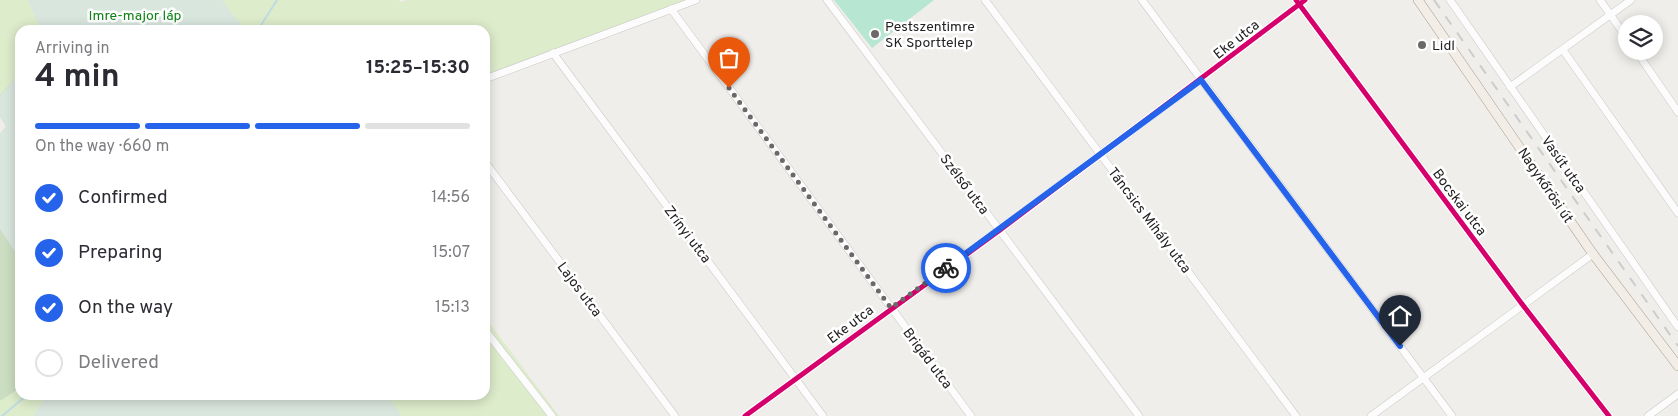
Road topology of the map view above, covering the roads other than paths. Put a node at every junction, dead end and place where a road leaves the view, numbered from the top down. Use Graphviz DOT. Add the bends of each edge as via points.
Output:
graph roads {
  1 [pos="696,0"];
  2 [pos="827,0"];
  3 [pos="985,0"];
  4 [pos="1142,0"];
  5 [pos="1418,0"];
  6 [pos="1450,0"];
  7 [pos="1600,0"];
  8 [pos="1631,0"];
  9 [pos="1300,1"];
  10 [pos="671,9"];
  11 [pos="1611,15"];
  12 [pos="1618,26"];
  13 [pos="1563,50"];
  14 [pos="553,53"];
  15 [pos="1642,60"];
  16 [pos="490,77"];
  17 [pos="1201,80"];
  18 [pos="1510,87"];
  19 [pos="1678,112"];
  20 [pos="1100,154"];
  21 [pos="490,169"];
  22 [pos="1678,213"];
  23 [pos="1000,230"];
  24 [pos="1593,254"];
  25 [pos="1522,304"];
  26 [pos="891,308"];
  27 [pos="1678,327"];
  28 [pos="490,336"];
  29 [pos="1678,366"];
  30 [pos="1423,378"];
  31 [pos="795,379"];
  32 [pos="1678,394"];
  33 [pos="552,416"];
  34 [pos="675,416"];
  35 [pos="745,416"];
  36 [pos="823,416"];
  37 [pos="971,416"];
  38 [pos="1139,416"];
  39 [pos="1296,416"];
  40 [pos="1371,416"];
  41 [pos="1452,416"];
  42 [pos="1609,416"];
  43 [pos="1648,416"];
  1 -- 10 [label="street"];
  2 -- 23 [label="street, Szélső utca"];
  3 -- 20 [label="street, Táncsics Mihály utca"];
  4 -- 17 [label="street"];
  5 -- 24 [label="main road, Nagykőrösi út"];
  6 -- 18 [label="street, Vasút utca"];
  7 -- 11 [label="street"];
  8 -- 11 [label="street"];
  9 -- 17 [label="street, Eke utca"];
  9 -- 25 [label="street, Bocskai utca"];
  10 -- 14 [label="street"];
  10 -- 26 [label="street, Brigád utca"];
  11 -- 12 [label="street"];
  11 -- 13 [label="street"];
  13 -- 18 [label="street"];
  13 -- 22 [label="street"];
  14 -- 16 [label="street"];
  14 -- 31 [label="street, Zrínyi utca"];
  15 -- 19 [label="street"];
  17 -- 20 [label="street, Eke utca"];
  17 -- 30 [label="street"];
  18 -- 27 [label="street, Vasút utca"];
  20 -- 23 [label="street, Eke utca"];
  20 -- 39 [label="street, Táncsics Mihály utca"];
  21 -- 34 [label="street, Lajos utca"];
  23 -- 26 [label="street, Eke utca"];
  23 -- 38 [label="street, Szélső utca"];
  24 -- 25 [label="street"];
  24 -- 29 [label="main road, Nagykőrösi út"];
  25 -- 30 [label="street"];
  25 -- 42 [label="street, Bocskai utca"];
  26 -- 31 [label="street, Eke utca"];
  26 -- 37 [label="street, Brigád utca"];
  28 -- 33 [label="street"];
  30 -- 40 [label="street"];
  30 -- 41 [label="street"];
  31 -- 35 [label="street, Eke utca"];
  31 -- 36 [label="street, Zrínyi utca"];
  32 -- 43 [label="street"];
}
